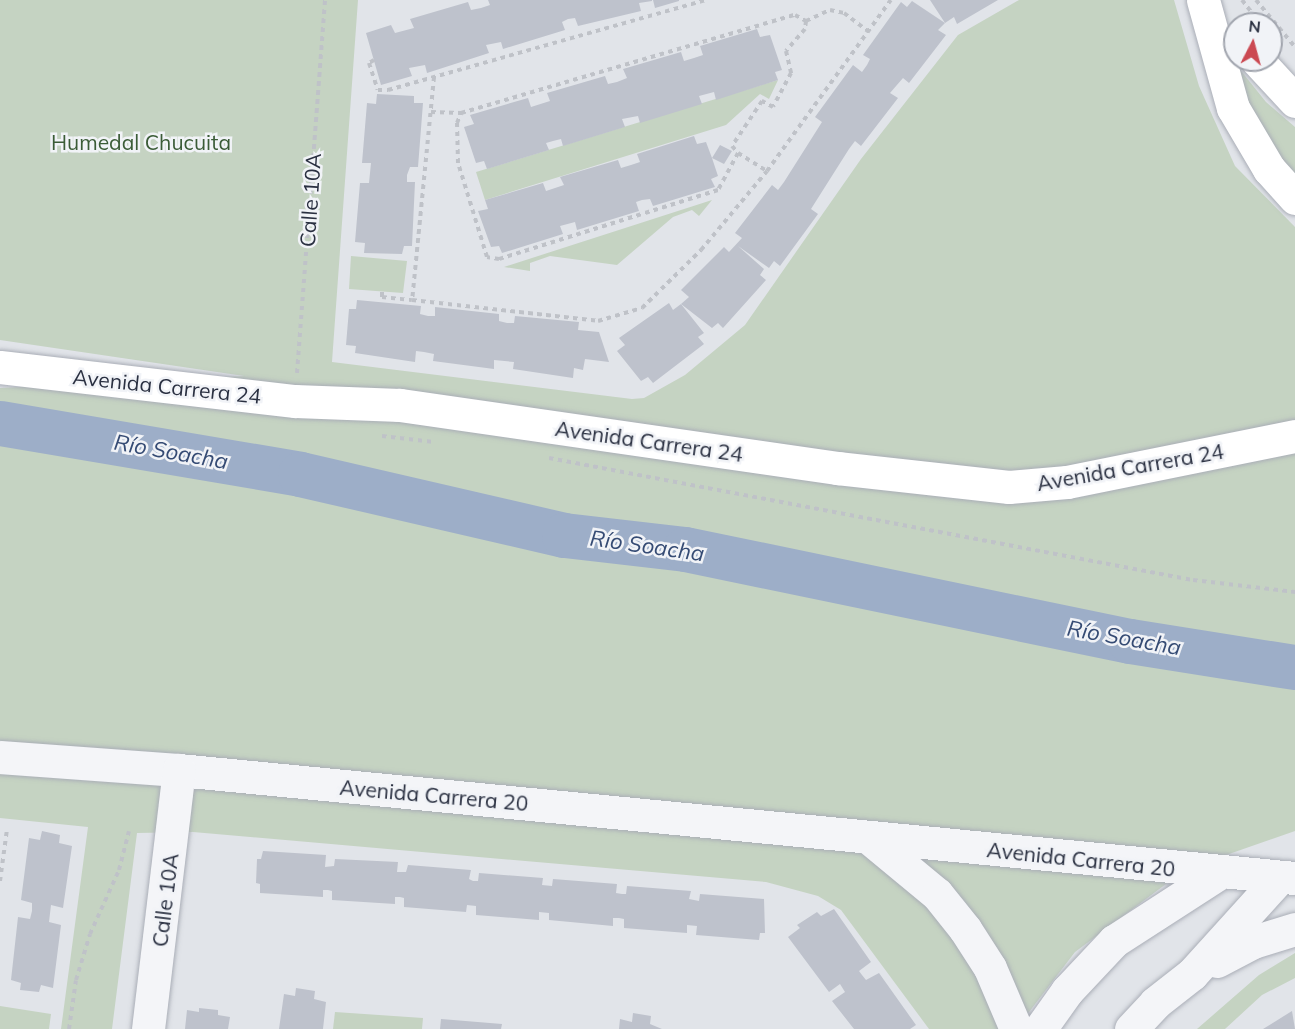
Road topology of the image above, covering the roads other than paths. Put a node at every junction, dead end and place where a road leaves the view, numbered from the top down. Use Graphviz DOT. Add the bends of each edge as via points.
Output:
graph roads {
  1 [pos="1203,0"];
  2 [pos="1211,0"];
  3 [pos="1223,18"];
  4 [pos="1268,72"];
  5 [pos="1295,101"];
  6 [pos="1295,198"];
  7 [pos="0,367"];
  8 [pos="1295,436"];
  9 [pos="0,757"];
  10 [pos="179,770"];
  11 [pos="867,836"];
  12 [pos="1219,873"];
  13 [pos="1288,877"];
  14 [pos="1295,929"];
  15 [pos="1192,974"];
  16 [pos="148,1029"];
  17 [pos="1016,1029"];
  18 [pos="1040,1029"];
  19 [pos="1131,1029"];
  1 -- 6 [label="main road" via="1233,108 1269,170"];
  2 -- 3 [label="main road"];
  4 -- 5 [label="main road"];
  7 -- 8 [label="main road, Avenida Carrera 24" via="295,401 400,405 837,468 1009,487 1067,482"];
  9 -- 10 [label="street, Avenida Carrera 20"];
  10 -- 11 [label="street, Avenida Carrera 20"];
  10 -- 16 [label="street, Calle 10A" via="174,919"];
  11 -- 12 [label="street, Avenida Carrera 20"];
  11 -- 17 [label="street" via="937,894 965,929 990,968"];
  12 -- 13 [label="street, Avenida Carrera 20"];
  12 -- 18 [label="street" via="1114,941 1067,991"];
  13 -- 15 [label="street"];
  14 -- 15 [label="street" via="1252,942"];
  15 -- 19 [label="street" via="1155,1003"];
}
